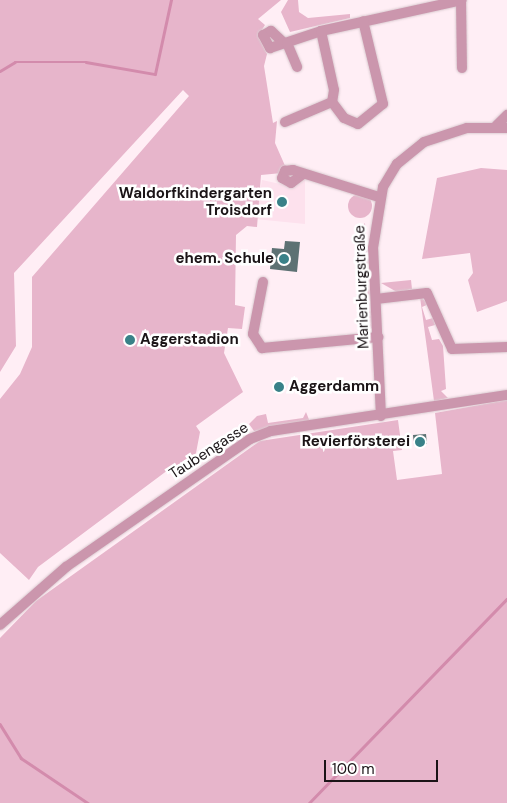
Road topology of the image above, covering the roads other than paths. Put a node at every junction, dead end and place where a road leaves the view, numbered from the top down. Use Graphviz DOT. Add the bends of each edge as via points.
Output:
graph roads {
  1 [pos="461,0"];
  2 [pos="363,21"];
  3 [pos="321,31"];
  4 [pos="297,67"];
  5 [pos="462,68"];
  6 [pos="332,102"];
  7 [pos="507,114"];
  8 [pos="285,122"];
  9 [pos="496,126"];
  10 [pos="507,128"];
  11 [pos="303,174"];
  12 [pos="379,196"];
  13 [pos="263,282"];
  14 [pos="376,299"];
  15 [pos="378,337"];
  16 [pos="507,347"];
  17 [pos="507,395"];
  18 [pos="381,416"];
  19 [pos="0,625"];
  1 -- 2 [label="street"];
  1 -- 5 [label="street"];
  2 -- 3 [label="street"];
  2 -- 6 [label="street" via="383,104 358,124 344,118"];
  3 -- 4 [label="street" via="286,43"];
  3 -- 6 [label="street" via="334,90"];
  6 -- 8 [label="street"];
  7 -- 9 [label="street"];
  9 -- 10 [label="street, Marienburgstraße"];
  9 -- 12 [label="street, Marienburgstraße" via="449,131 419,144 392,170"];
  11 -- 12 [label="street"];
  12 -- 14 [label="street, Marienburgstraße" via="373,228"];
  13 -- 15 [label="street" via="253,334 262,348"];
  14 -- 15 [label="street, Marienburgstraße"];
  14 -- 16 [label="street" via="427,293 452,349"];
  15 -- 18 [label="street, Marienburgstraße"];
  17 -- 18 [label="street, Taubengasse"];
  18 -- 19 [label="street, Taubengasse" via="271,431 250,439 66,567"];
}
